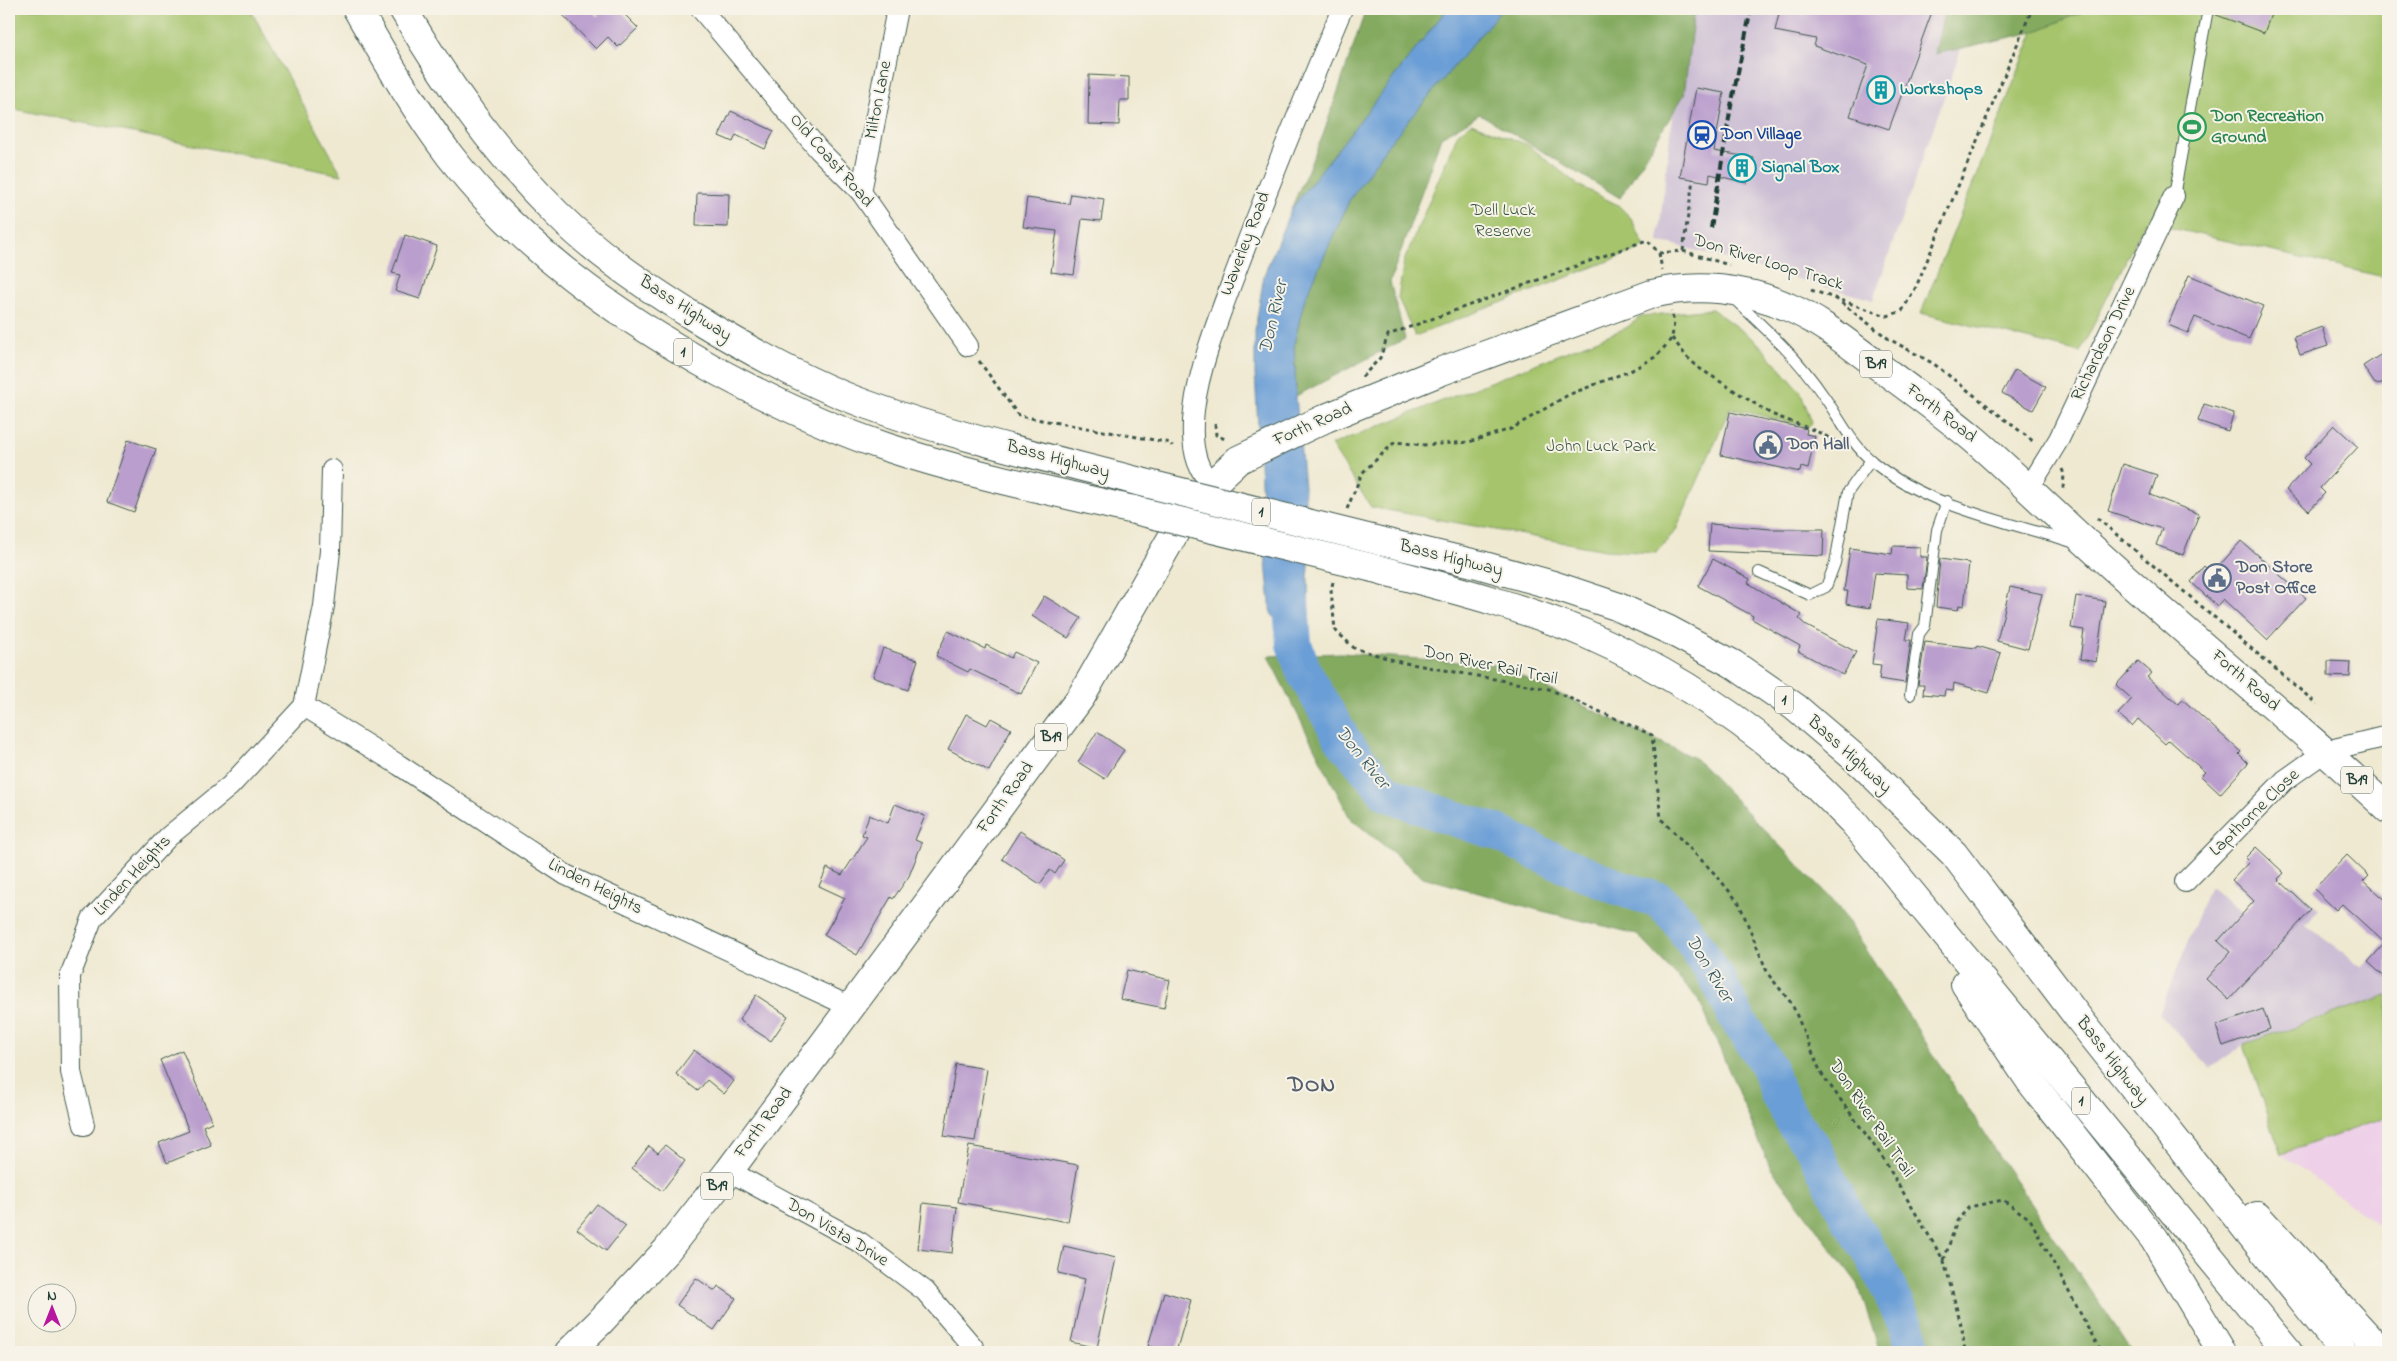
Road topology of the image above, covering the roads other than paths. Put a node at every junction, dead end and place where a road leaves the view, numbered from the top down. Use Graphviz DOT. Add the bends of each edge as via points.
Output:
graph roads {
  1 [pos="357,9"];
  2 [pos="403,9"];
  3 [pos="701,9"];
  4 [pos="897,9"];
  5 [pos="1342,9"];
  6 [pos="2208,9"];
  7 [pos="861,192"];
  8 [pos="2174,196"];
  9 [pos="1729,278"];
  10 [pos="968,346"];
  11 [pos="1871,460"];
  12 [pos="332,470"];
  13 [pos="1212,484"];
  14 [pos="2029,488"];
  15 [pos="1947,501"];
  16 [pos="2092,549"];
  17 [pos="1760,572"];
  18 [pos="1910,695"];
  19 [pos="304,706"];
  20 [pos="2388,736"];
  21 [pos="2326,750"];
  22 [pos="2388,809"];
  23 [pos="1875,850"];
  24 [pos="2185,882"];
  25 [pos="851,1007"];
  26 [pos="2080,1020"];
  27 [pos="84,1125"];
  28 [pos="729,1171"];
  29 [pos="568,1352"];
  30 [pos="974,1352"];
  31 [pos="2222,1352"];
  32 [pos="2288,1352"];
  33 [pos="2344,1352"];
  34 [pos="2382,1352"];
  1 -- 23 [label="main road, Bass Highway / 1, bridge" via="402,86 450,156 492,204 548,258 601,300 656,337 776,402 884,447 991,477 1373,568 1472,595 1560,625 1617,649 1702,696 1804,774"];
  2 -- 26 [label="main road, Bass Highway / 1, bridge" via="440,71 479,125 516,172 557,214 604,255 659,295 731,340 796,374 863,403 945,431 1380,542 1481,564 1553,585 1616,606 1734,664 1795,707 1863,765 1954,854"];
  3 -- 7 [label="street, Old Coast Road" via="819,150"];
  4 -- 7 [label="street, Milton Lane"];
  5 -- 13 [label="street, Waverley Road" via="1278,159 1221,311 1203,371 1194,410 1194,448 1204,477"];
  6 -- 8 [label="lane"];
  7 -- 10 [label="street, Old Coast Road"];
  8 -- 14 [label="street, Richardson Drive" via="2063,431"];
  9 -- 11 [label="lane" via="1823,394 1857,446"];
  9 -- 13 [label="main road, Forth Road / B19" via="1667,291 1614,307 1326,418 1238,460"];
  9 -- 14 [label="main road, Forth Road / B19" via="1809,317 1832,332 1940,412"];
  11 -- 15 [label="lane" via="1911,487"];
  11 -- 17 [label="lane" via="1848,492 1835,562 1826,587 1810,595"];
  12 -- 19 [label="street" via="330,551 324,606"];
  13 -- 25 [label="main road, Forth Road / B19" via="1191,504 1080,697"];
  14 -- 16 [label="main road, Forth Road / B19"];
  15 -- 16 [label="lane" via="2017,528"];
  15 -- 18 [label="lane" via="1937,530 1926,626 1919,634"];
  16 -- 21 [label="main road, Forth Road / B19"];
  19 -- 25 [label="street, Linden Heights" via="399,764 566,875"];
  19 -- 27 [label="street, Linden Heights" via="230,786 168,837 92,918 70,976 71,1072"];
  20 -- 21 [label="street, Lapthorne Close"];
  21 -- 22 [label="main road, B19"];
  21 -- 24 [label="street, Lapthorne Close" via="2285,780"];
  23 -- 31 [label="main road" via="2030,1082 2154,1239"];
  23 -- 32 [label="main road, Bass Highway / 1"];
  25 -- 28 [label="main road, Forth Road / B19"];
  26 -- 33 [label="main road, Bass Highway / 1"];
  26 -- 34 [label="main road"];
  28 -- 29 [label="main road, Forth Road / B19" via="666,1250"];
  28 -- 30 [label="street, Don Vista Drive" via="861,1244 925,1290"];
}
